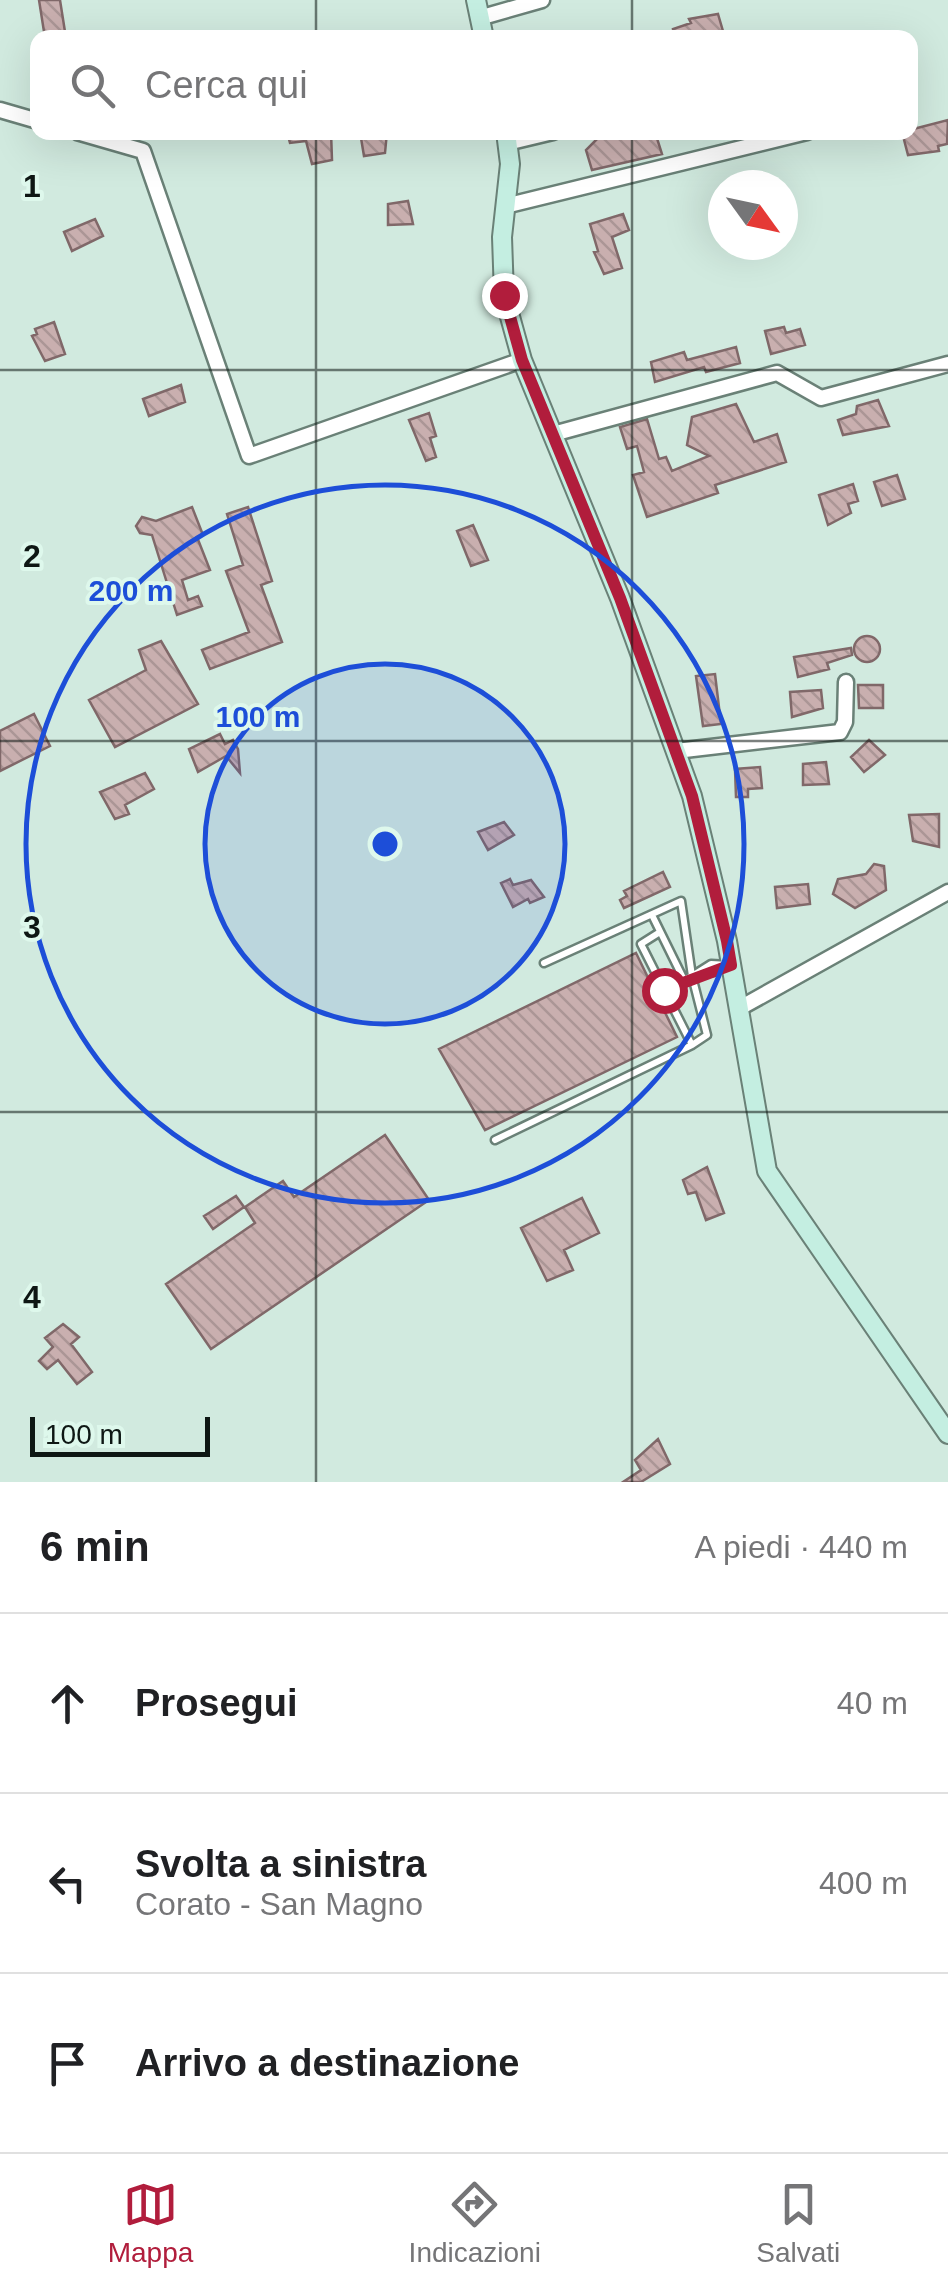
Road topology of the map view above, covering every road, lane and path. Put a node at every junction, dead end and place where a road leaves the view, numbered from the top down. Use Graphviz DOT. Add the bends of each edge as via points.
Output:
graph roads {
  1 [pos="542,0"];
  2 [pos="477,9"];
  3 [pos="0,110"];
  4 [pos="30,119"];
  5 [pos="105,140"];
  6 [pos="507,140"];
  7 [pos="774,140"];
  8 [pos="505,206"];
  9 [pos="522,360"];
  10 [pos="948,364"];
  11 [pos="552,434"];
  12 [pos="846,682"];
  13 [pos="676,751"];
  14 [pos="948,892"];
  15 [pos="652,915"];
  16 [pos="660,932"];
  17 [pos="544,964"];
  18 [pos="724,966"];
  19 [pos="691,977"];
  20 [pos="664,990"];
  21 [pos="738,1010"];
  22 [pos="692,1044"];
  23 [pos="495,1140"];
  24 [pos="948,1434"];
  1 -- 2 [label="street"];
  3 -- 4 [label="street"];
  5 -- 9 [label="street" via="143,151 249,456"];
  6 -- 8 [label="main road"];
  7 -- 8 [label="street"];
  8 -- 9 [label="main road" via="504,295"];
  9 -- 11 [label="main road"];
  10 -- 11 [label="street" via="821,398 777,373"];
  11 -- 13 [label="main road"];
  12 -- 13 [label="street" via="840,732"];
  13 -- 18 [label="main road" via="692,796"];
  14 -- 21 [label="street"];
  15 -- 16 [label="lane"];
  15 -- 17 [label="lane"];
  15 -- 19 [label="lane" via="685,904"];
  16 -- 19 [label="lane"];
  16 -- 20 [label="lane" via="641,944"];
  18 -- 19 [label="lane"];
  18 -- 21 [label="main road"];
  19 -- 20 [label="lane"];
  19 -- 22 [label="lane" via="707,1035"];
  20 -- 22 [label="lane"];
  21 -- 24 [label="main road" via="768,1171"];
  22 -- 23 [label="lane"];
}
